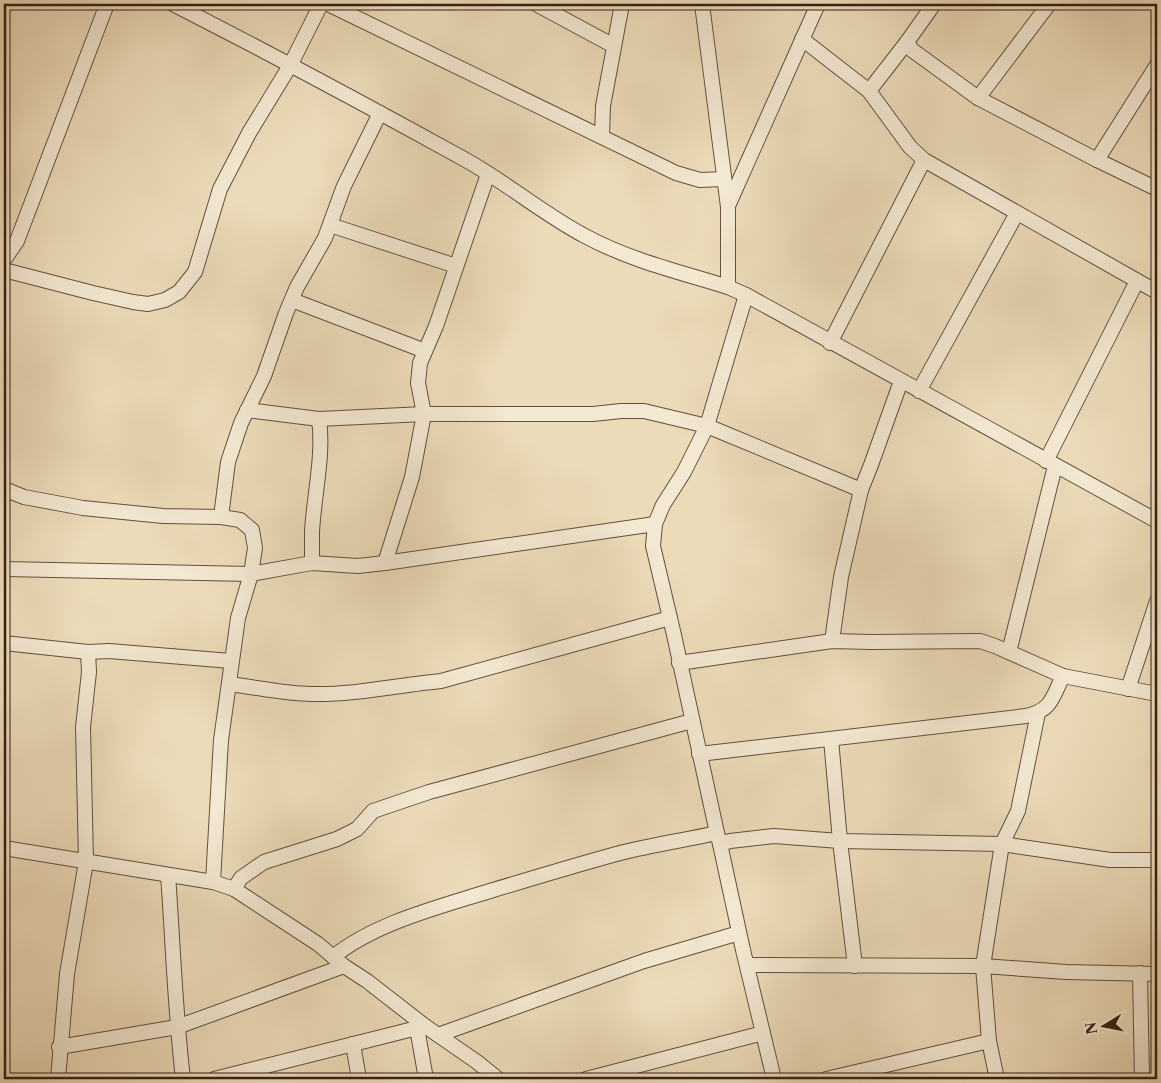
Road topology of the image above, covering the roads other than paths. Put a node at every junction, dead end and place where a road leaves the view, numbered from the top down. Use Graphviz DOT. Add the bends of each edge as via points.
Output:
graph roads {
  1 [pos="107,4"];
  2 [pos="173,4"];
  3 [pos="321,4"];
  4 [pos="328,4"];
  5 [pos="536,4"];
  6 [pos="622,4"];
  7 [pos="702,4"];
  8 [pos="818,4"];
  9 [pos="934,4"];
  10 [pos="1049,4"];
  11 [pos="802,39"];
  12 [pos="907,42"];
  13 [pos="614,46"];
  14 [pos="291,64"];
  15 [pos="1157,65"];
  16 [pos="868,91"];
  17 [pos="978,98"];
  18 [pos="380,113"];
  19 [pos="602,137"];
  20 [pos="924,160"];
  21 [pos="1097,160"];
  22 [pos="488,174"];
  23 [pos="724,178"];
  24 [pos="1157,189"];
  25 [pos="728,207"];
  26 [pos="1017,213"];
  27 [pos="330,225"];
  28 [pos="4,260"];
  29 [pos="456,266"];
  30 [pos="4,270"];
  31 [pos="1137,281"];
  32 [pos="728,287"];
  33 [pos="1157,292"];
  34 [pos="746,296"];
  35 [pos="292,300"];
  36 [pos="830,343"];
  37 [pos="425,351"];
  38 [pos="900,380"];
  39 [pos="919,391"];
  40 [pos="247,410"];
  41 [pos="424,414"];
  42 [pos="318,418"];
  43 [pos="707,426"];
  44 [pos="1051,463"];
  45 [pos="4,489"];
  46 [pos="860,490"];
  47 [pos="221,517"];
  48 [pos="1157,521"];
  49 [pos="655,524"];
  50 [pos="312,563"];
  51 [pos="385,563"];
  52 [pos="4,569"];
  53 [pos="251,574"];
  54 [pos="1157,601"];
  55 [pos="670,618"];
  56 [pos="832,641"];
  57 [pos="4,643"];
  58 [pos="88,652"];
  59 [pos="1009,652"];
  60 [pos="231,661"];
  61 [pos="679,663"];
  62 [pos="1063,676"];
  63 [pos="228,684"];
  64 [pos="1128,689"];
  65 [pos="1157,694"];
  66 [pos="1038,713"];
  67 [pos="692,721"];
  68 [pos="831,739"];
  69 [pos="699,754"];
  70 [pos="719,838"];
  71 [pos="840,841"];
  72 [pos="1002,844"];
  73 [pos="4,848"];
  74 [pos="1157,860"];
  75 [pos="86,862"];
  76 [pos="168,875"];
  77 [pos="213,882"];
  78 [pos="234,889"];
  79 [pos="739,933"];
  80 [pos="339,962"];
  81 [pos="746,965"];
  82 [pos="855,966"];
  83 [pos="983,966"];
  84 [pos="1140,973"];
  85 [pos="1157,974"];
  86 [pos="177,1027"];
  87 [pos="421,1027"];
  88 [pos="763,1033"];
  89 [pos="438,1035"];
  90 [pos="989,1041"];
  91 [pos="353,1044"];
  92 [pos="60,1047"];
  93 [pos="58,1079"];
  94 [pos="183,1079"];
  95 [pos="214,1079"];
  96 [pos="359,1079"];
  97 [pos="426,1079"];
  98 [pos="498,1079"];
  99 [pos="586,1079"];
  100 [pos="774,1079"];
  101 [pos="826,1079"];
  102 [pos="997,1079"];
  103 [pos="1142,1079"];
  1 -- 28 [label="street" via="17,241"];
  2 -- 14 [label="street"];
  3 -- 14 [label="street"];
  4 -- 19 [label="street"];
  5 -- 13 [label="street"];
  6 -- 13 [label="street"];
  7 -- 23 [label="street"];
  8 -- 11 [label="street"];
  9 -- 12 [label="street"];
  10 -- 17 [label="street"];
  11 -- 16 [label="street"];
  11 -- 25 [label="street"];
  12 -- 16 [label="street"];
  12 -- 17 [label="street" via="912,50"];
  13 -- 19 [label="street"];
  14 -- 18 [label="street"];
  14 -- 30 [label="street" via="220,189 195,272 179,292 148,304"];
  15 -- 21 [label="street"];
  16 -- 20 [label="street" via="910,147"];
  17 -- 21 [label="street"];
  18 -- 22 [label="street"];
  18 -- 27 [label="street" via="344,186"];
  19 -- 23 [label="street" via="692,179"];
  20 -- 26 [label="street"];
  20 -- 36 [label="street"];
  21 -- 24 [label="street"];
  22 -- 29 [label="street"];
  22 -- 32 [label="street" via="537,208 606,247"];
  23 -- 25 [label="street"];
  25 -- 32 [label="street"];
  26 -- 31 [label="street"];
  26 -- 39 [label="street"];
  27 -- 29 [label="street"];
  27 -- 35 [label="street"];
  29 -- 37 [label="street"];
  31 -- 33 [label="street"];
  31 -- 44 [label="street"];
  32 -- 34 [label="street"];
  34 -- 36 [label="street"];
  34 -- 43 [label="street"];
  35 -- 37 [label="street"];
  35 -- 40 [label="street" via="264,376"];
  36 -- 38 [label="street"];
  37 -- 41 [label="street" via="418,383"];
  38 -- 39 [label="street"];
  38 -- 46 [label="street"];
  39 -- 44 [label="street"];
  40 -- 42 [label="street"];
  40 -- 47 [label="street" via="228,462"];
  41 -- 42 [label="street"];
  41 -- 43 [label="street" via="644,411"];
  41 -- 51 [label="street" via="412,477"];
  42 -- 50 [label="street" via="320,432"];
  43 -- 46 [label="street"];
  43 -- 49 [label="street"];
  44 -- 48 [label="street"];
  44 -- 59 [label="street"];
  45 -- 47 [label="street" via="24,497 83,508 163,516"];
  46 -- 56 [label="street" via="841,577"];
  47 -- 53 [label="street" via="240,520 252,530 255,548"];
  49 -- 51 [label="street"];
  49 -- 55 [label="street" via="652,546"];
  50 -- 51 [label="street" via="358,566"];
  50 -- 53 [label="street"];
  52 -- 53 [label="street"];
  53 -- 60 [label="street" via="238,618"];
  54 -- 64 [label="street"];
  55 -- 61 [label="street"];
  55 -- 63 [label="street" via="441,681 371,691 317,694"];
  56 -- 59 [label="street" via="980,641"];
  56 -- 61 [label="street"];
  57 -- 58 [label="street"];
  58 -- 60 [label="street"];
  58 -- 75 [label="street" via="83,727"];
  59 -- 62 [label="street"];
  60 -- 63 [label="street"];
  61 -- 67 [label="street"];
  62 -- 64 [label="street"];
  62 -- 66 [label="street" via="1048,706"];
  63 -- 77 [label="street" via="221,740"];
  64 -- 65 [label="street"];
  66 -- 68 [label="street"];
  66 -- 72 [label="street" via="1018,811"];
  67 -- 69 [label="street"];
  67 -- 78 [label="street" via="429,792 373,811 357,829 337,839 264,862 241,878"];
  68 -- 69 [label="street"];
  68 -- 71 [label="street"];
  69 -- 70 [label="street"];
  70 -- 71 [label="street" via="774,836"];
  70 -- 79 [label="street"];
  70 -- 80 [label="street" via="622,853 439,906 345,948"];
  71 -- 72 [label="street"];
  71 -- 82 [label="street"];
  72 -- 74 [label="street" via="1110,860"];
  72 -- 83 [label="street"];
  73 -- 75 [label="street"];
  75 -- 76 [label="street"];
  75 -- 92 [label="street" via="67,974"];
  76 -- 77 [label="street"];
  76 -- 86 [label="street"];
  77 -- 78 [label="street"];
  78 -- 80 [label="street"];
  79 -- 81 [label="street"];
  79 -- 89 [label="street" via="644,961"];
  80 -- 86 [label="street"];
  80 -- 87 [label="street" via="367,981"];
  81 -- 82 [label="street"];
  81 -- 88 [label="street"];
  82 -- 83 [label="street"];
  83 -- 84 [label="street"];
  83 -- 90 [label="street"];
  84 -- 85 [label="street"];
  84 -- 103 [label="street"];
  86 -- 92 [label="street"];
  86 -- 94 [label="street"];
  87 -- 89 [label="street"];
  87 -- 91 [label="street"];
  87 -- 97 [label="street"];
  88 -- 99 [label="street"];
  88 -- 100 [label="street"];
  89 -- 98 [label="street"];
  90 -- 101 [label="street"];
  90 -- 102 [label="street"];
  91 -- 95 [label="street"];
  91 -- 96 [label="street"];
  92 -- 93 [label="street"];
}
